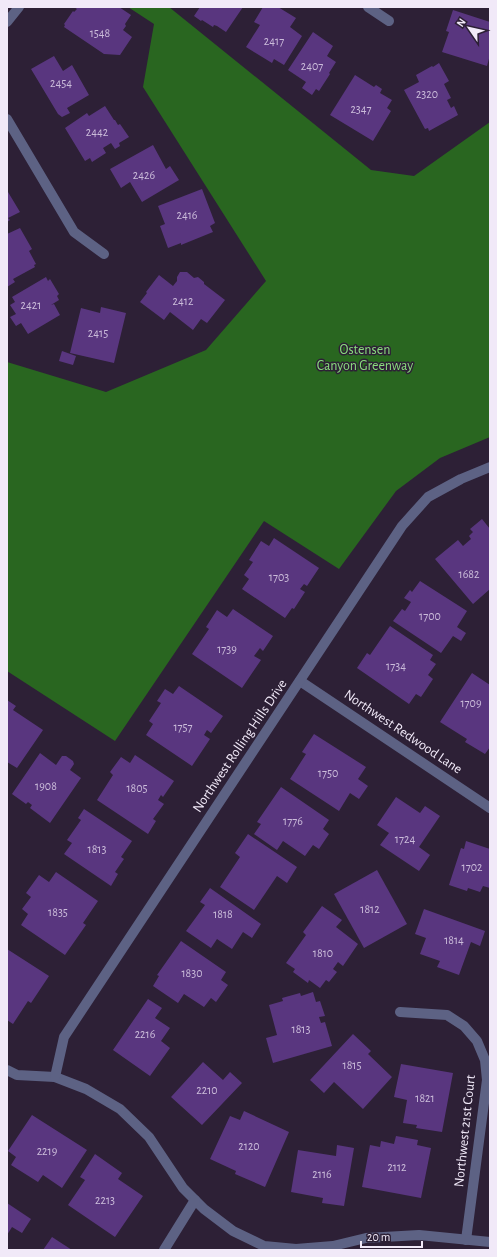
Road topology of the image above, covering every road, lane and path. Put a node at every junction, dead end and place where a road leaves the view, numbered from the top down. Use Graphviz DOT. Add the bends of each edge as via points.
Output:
graph roads {
  1 [pos="19,7"];
  2 [pos="368,7"];
  3 [pos="389,21"];
  4 [pos="7,22"];
  5 [pos="7,119"];
  6 [pos="104,254"];
  7 [pos="490,467"];
  8 [pos="300,681"];
  9 [pos="490,808"];
  10 [pos="400,1012"];
  11 [pos="7,1070"];
  12 [pos="56,1076"];
  13 [pos="195,1200"];
  14 [pos="466,1240"];
  15 [pos="490,1242"];
  16 [pos="348,1246"];
  17 [pos="164,1250"];
  1 -- 4 [label="street"];
  2 -- 3 [label="street"];
  5 -- 6 [label="street" via="74,232"];
  7 -- 8 [label="street, Northwest Rolling Hills Drive" via="428,497 402,526"];
  8 -- 9 [label="street, Northwest Redwood Lane"];
  8 -- 12 [label="street, Northwest Rolling Hills Drive" via="64,1037"];
  10 -- 14 [label="street, Northwest 21st Court" via="448,1015 464,1026 477,1041 485,1060 487,1080"];
  11 -- 12 [label="street" via="17,1074"];
  12 -- 13 [label="street" via="86,1089 120,1109 149,1137 183,1188"];
  13 -- 16 [label="street" via="233,1231 264,1246 296,1249"];
  13 -- 17 [label="street"];
  14 -- 15 [label="street"];
  14 -- 16 [label="street" via="419,1234 366,1238"];
}
